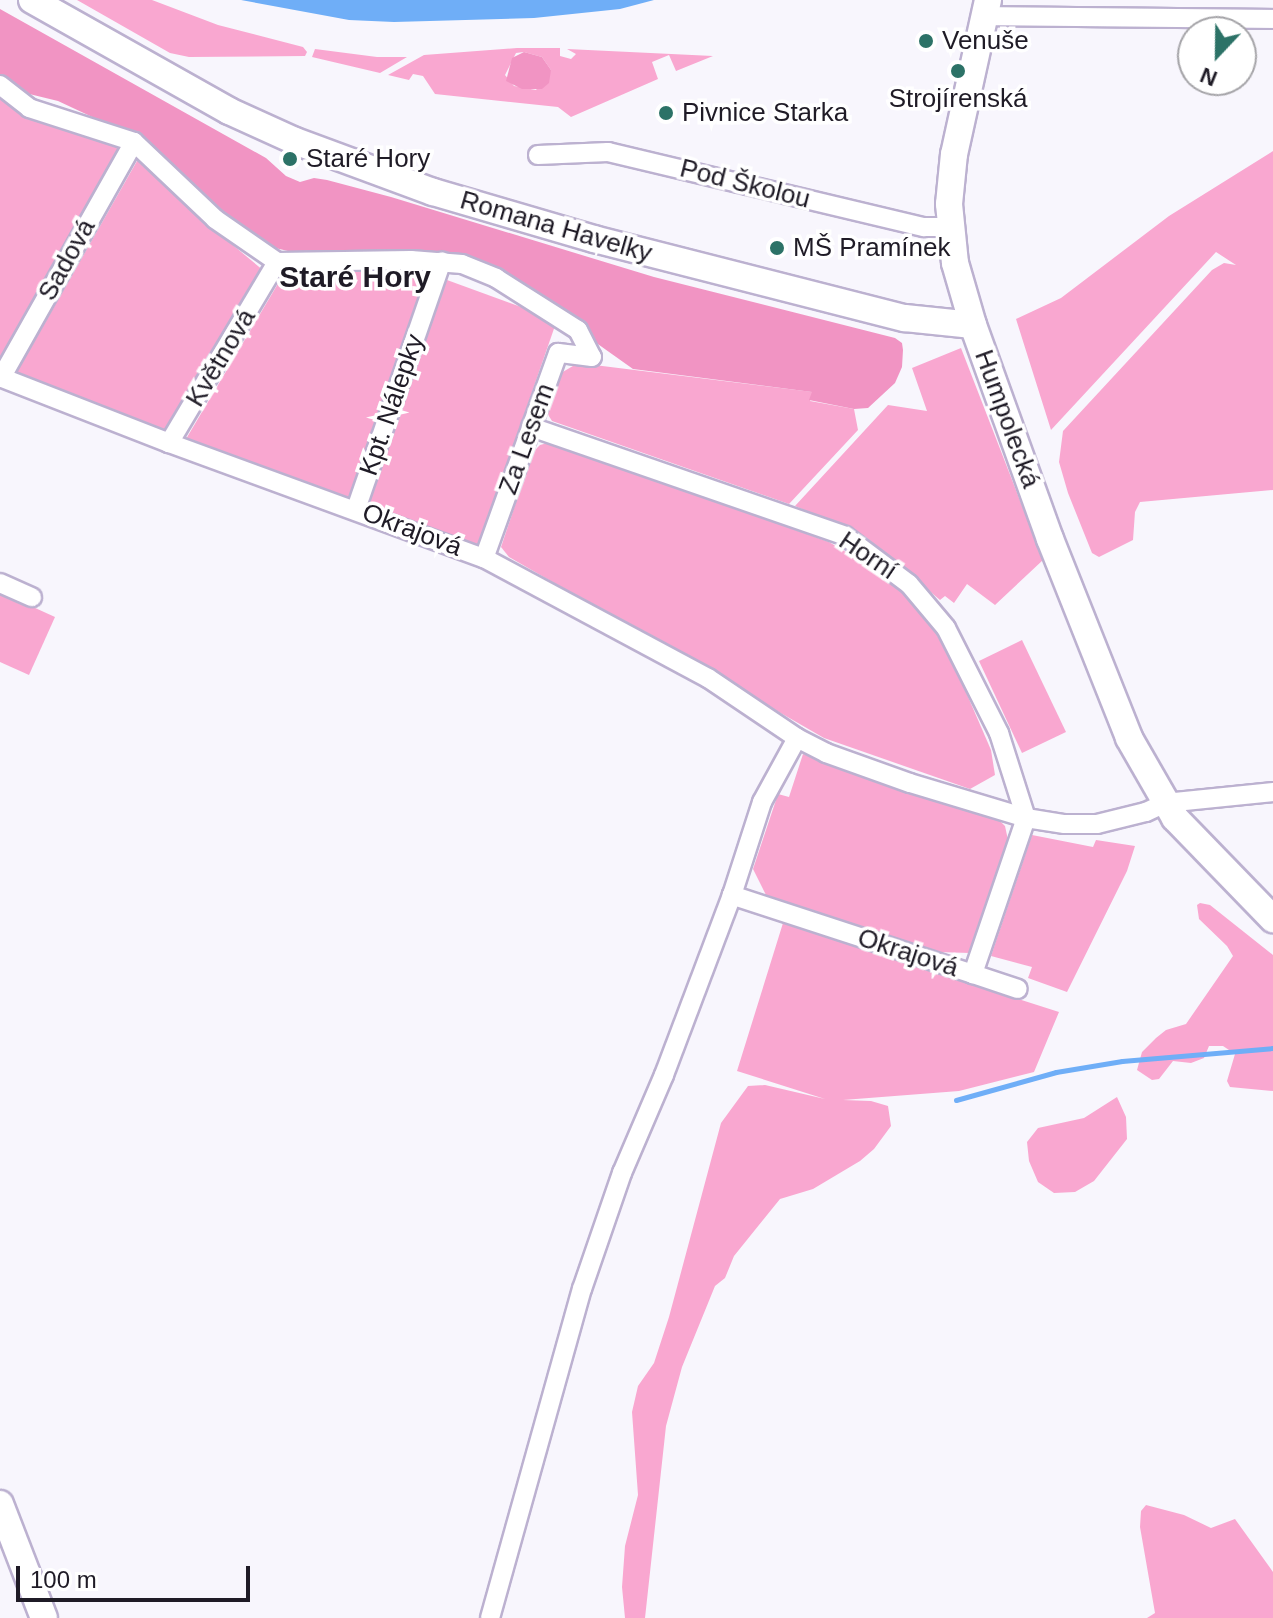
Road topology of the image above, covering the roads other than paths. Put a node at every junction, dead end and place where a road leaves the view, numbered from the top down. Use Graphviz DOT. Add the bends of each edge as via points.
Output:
graph roads {
  1 [pos="32,0"];
  2 [pos="987,8"];
  3 [pos="1273,19"];
  4 [pos="0,85"];
  5 [pos="134,142"];
  6 [pos="538,155"];
  7 [pos="950,227"];
  8 [pos="442,261"];
  9 [pos="275,267"];
  10 [pos="973,325"];
  11 [pos="0,378"];
  12 [pos="531,427"];
  13 [pos="169,443"];
  14 [pos="356,509"];
  15 [pos="484,558"];
  16 [pos="0,583"];
  17 [pos="32,597"];
  18 [pos="797,738"];
  19 [pos="1273,792"];
  20 [pos="1165,803"];
  21 [pos="1026,818"];
  22 [pos="732,895"];
  23 [pos="1273,919"];
  24 [pos="973,974"];
  25 [pos="1018,989"];
  26 [pos="0,1504"];
  27 [pos="44,1618"];
  28 [pos="490,1618"];
  1 -- 10 [label="street, Romana Havelky" via="229,111 433,192 905,318"];
  2 -- 3 [label="street"];
  2 -- 7 [label="street, Humpolecká" via="954,154"];
  4 -- 5 [label="street" via="29,108"];
  5 -- 9 [label="street"];
  5 -- 11 [label="street, Sadová"];
  6 -- 7 [label="street, Pod Školou" via="608,152 924,227"];
  7 -- 10 [label="street, Humpolecká"];
  8 -- 9 [label="street"];
  8 -- 12 [label="street, Za Lesem" via="496,278 578,330 592,357 558,353"];
  8 -- 14 [label="street, Kpt. Nálepky"];
  9 -- 13 [label="street, Květnová"];
  10 -- 20 [label="street, Humpolecká" via="1114,705"];
  11 -- 13 [label="street, Okrajová"];
  12 -- 15 [label="street, Za Lesem"];
  12 -- 21 [label="street, Horní" via="845,536 909,584 946,628 1010,761"];
  13 -- 14 [label="street, Okrajová"];
  14 -- 15 [label="street, Okrajová"];
  15 -- 18 [label="street, Okrajová" via="708,678"];
  16 -- 17 [label="street"];
  18 -- 21 [label="street, Okrajová" via="910,783"];
  18 -- 22 [label="street" via="762,802"];
  19 -- 20 [label="street"];
  20 -- 21 [label="street, Okrajová" via="1097,824"];
  20 -- 23 [label="street, Humpolecká" via="1190,836"];
  21 -- 24 [label="street, Okrajová"];
  22 -- 24 [label="street, Okrajová"];
  22 -- 28 [label="street" via="587,1275"];
  24 -- 25 [label="street, Okrajová"];
  26 -- 27 [label="street"];
}
